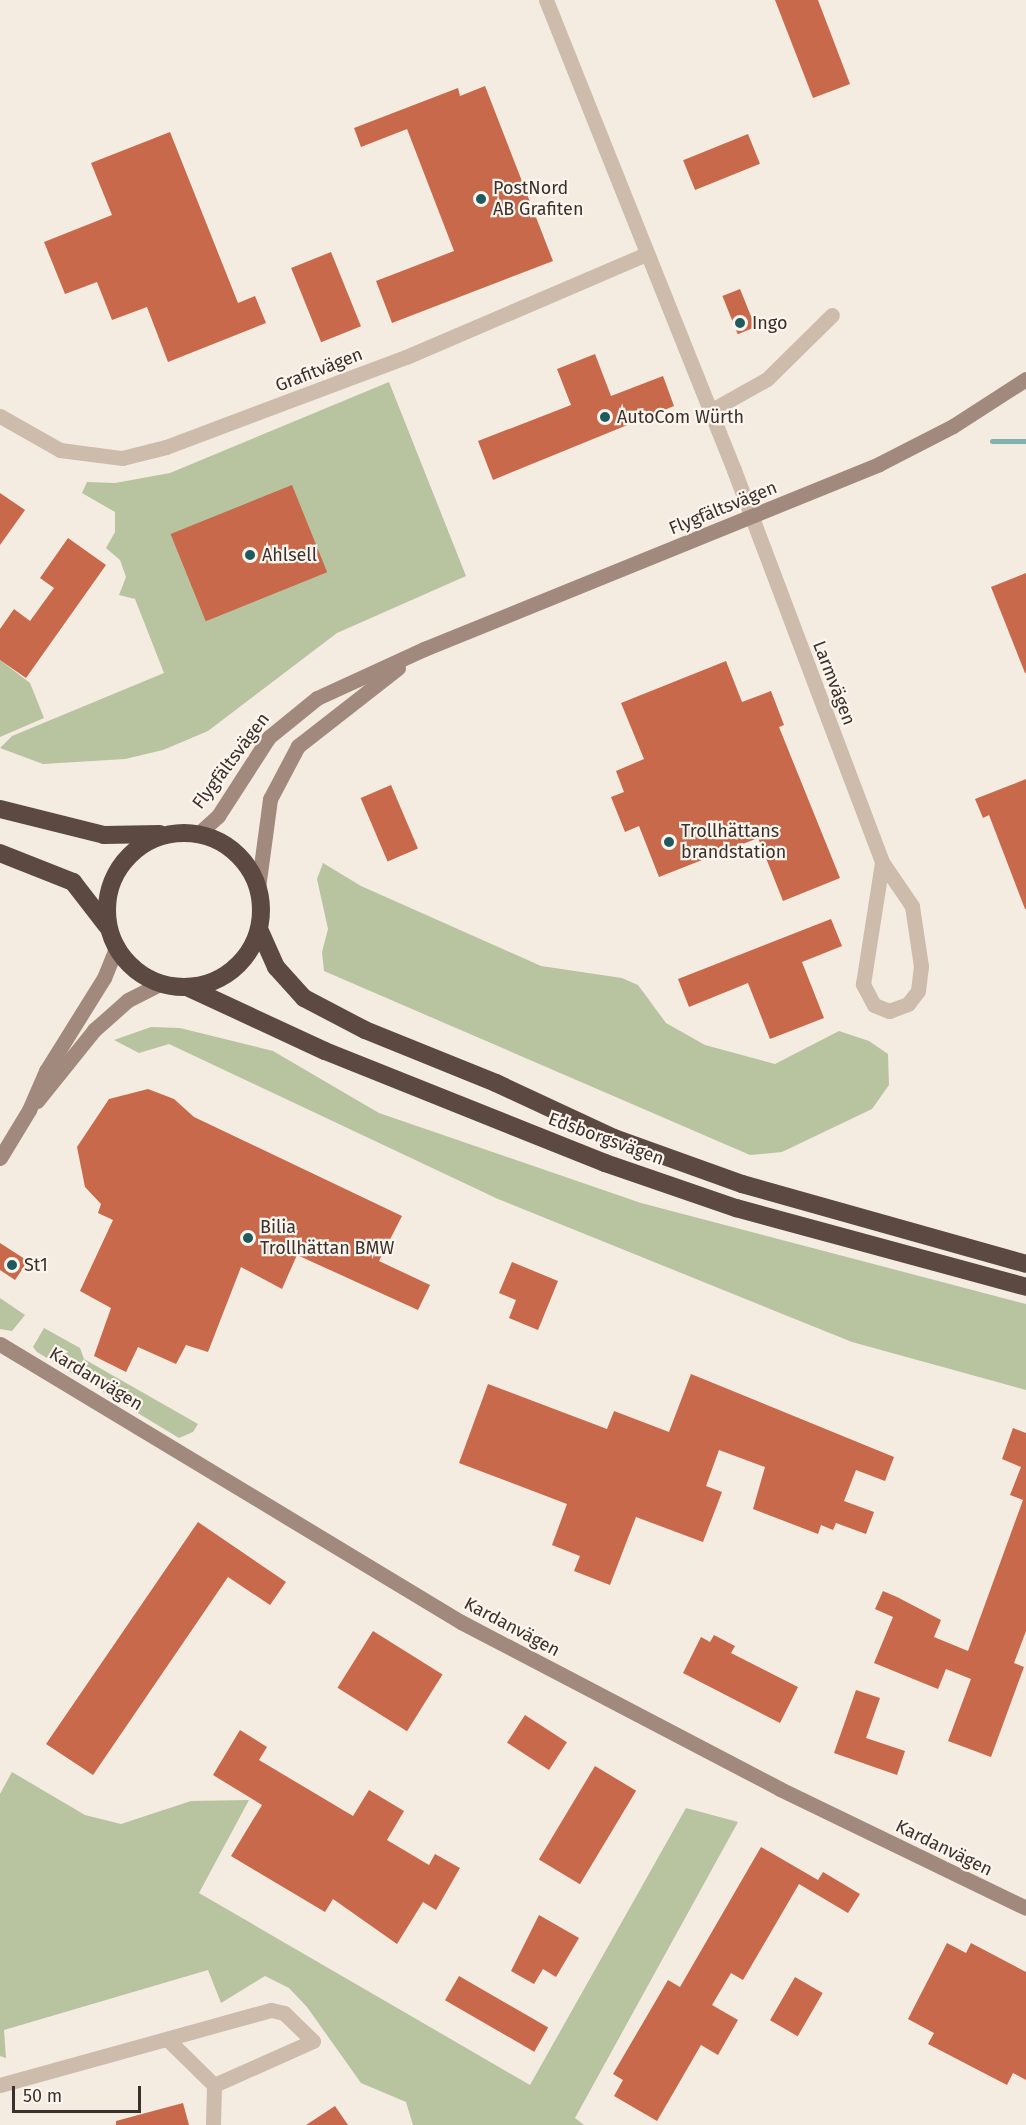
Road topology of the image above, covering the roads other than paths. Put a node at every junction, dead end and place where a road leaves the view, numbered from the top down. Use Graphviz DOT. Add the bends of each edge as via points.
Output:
graph roads {
  1 [pos="546,0"];
  2 [pos="646,254"];
  3 [pos="832,315"];
  4 [pos="1026,379"];
  5 [pos="710,411"];
  6 [pos="0,416"];
  7 [pos="752,518"];
  8 [pos="424,649"];
  9 [pos="0,809"];
  10 [pos="171,834"];
  11 [pos="198,834"];
  12 [pos="0,853"];
  13 [pos="882,862"];
  14 [pos="258,888"];
  15 [pos="259,929"];
  16 [pos="113,938"];
  17 [pos="161,983"];
  18 [pos="187,987"];
  19 [pos="29,1110"];
  20 [pos="0,1158"];
  21 [pos="1026,1264"];
  22 [pos="1026,1287"];
  23 [pos="0,1344"];
  24 [pos="1026,1908"];
  25 [pos="168,2040"];
  26 [pos="0,2085"];
  27 [pos="214,2085"];
  28 [pos="213,2125"];
  1 -- 2 [label="street"];
  2 -- 5 [label="street"];
  2 -- 6 [label="street, Grafitvägen" via="406,357 166,447 122,458 60,450"];
  3 -- 5 [label="street" via="767,379"];
  4 -- 7 [label="street, Flygfältsvägen" via="953,426 879,464"];
  5 -- 7 [label="street"];
  7 -- 8 [label="street, Flygfältsvägen"];
  7 -- 13 [label="street, Larmvägen"];
  8 -- 11 [label="street, Flygfältsvägen" via="291,715 269,737 218,816"];
  8 -- 14 [label="street, Flygfältsvägen" via="298,746 270,800"];
  9 -- 10 [label="highway" via="104,836"];
  10 -- 11 [label="highway"];
  10 -- 16 [label="highway" via="142,846 119,868 107,904"];
  11 -- 14 [label="highway" via="236,852"];
  12 -- 16 [label="highway" via="73,882"];
  13 -- 13 [label="street, Larmvägen" via="863,984 874,1005 889,1011 908,1004 918,991 921,966 912,906"];
  14 -- 15 [label="highway"];
  15 -- 18 [label="highway" via="246,956 232,970"];
  15 -- 21 [label="highway, Edsborgsvägen" via="276,967 304,998 364,1030 614,1138 731,1180"];
  16 -- 17 [label="highway" via="135,969"];
  16 -- 19 [label="street" via="104,978 46,1071"];
  17 -- 18 [label="highway"];
  17 -- 19 [label="street" via="128,1000 93,1030"];
  18 -- 22 [label="highway, Edsborgsvägen" via="325,1051 605,1163 736,1208"];
  19 -- 20 [label="street"];
  23 -- 24 [label="street, Kardanvägen" via="461,1622 780,1789"];
  25 -- 26 [label="street"];
  25 -- 27 [label="street"];
  25 -- 27 [label="street" via="271,2010 284,2013 313,2042"];
  27 -- 28 [label="street"];
}
